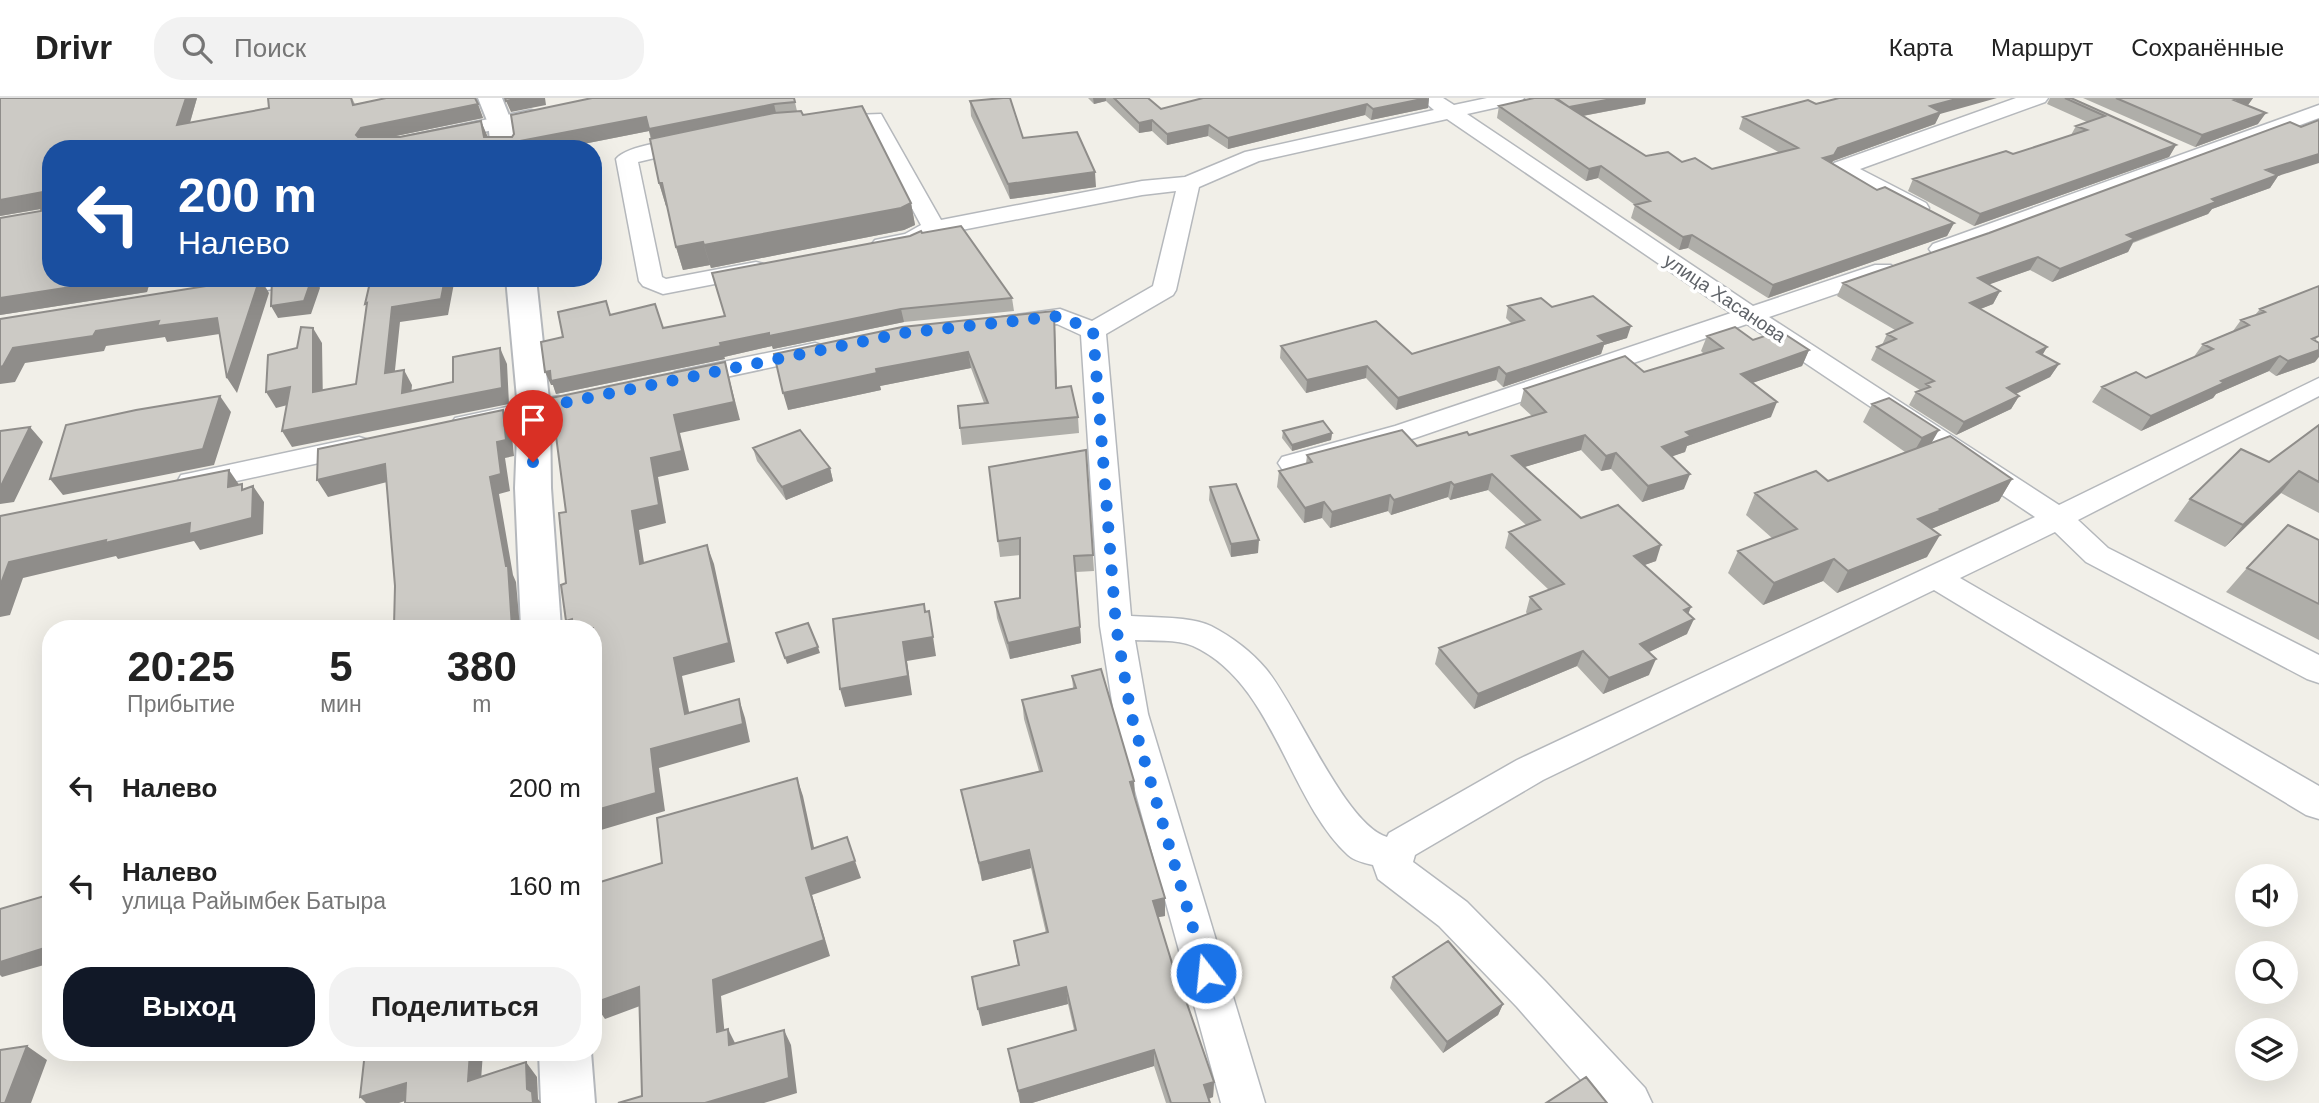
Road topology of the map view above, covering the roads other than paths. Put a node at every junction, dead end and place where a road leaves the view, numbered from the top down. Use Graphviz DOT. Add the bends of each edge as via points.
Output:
graph roads {
  1 [pos="489,98"];
  2 [pos="1514,98"];
  3 [pos="2038,98"];
  4 [pos="1440,104"];
  5 [pos="2319,111"];
  6 [pos="547,112"];
  7 [pos="500,123"];
  8 [pos="805,124"];
  9 [pos="418,140"];
  10 [pos="503,140"];
  11 [pos="711,140"];
  12 [pos="2170,146"];
  13 [pos="2194,157"];
  14 [pos="1189,183"];
  15 [pos="934,228"];
  16 [pos="1974,238"];
  17 [pos="859,249"];
  18 [pos="781,264"];
  19 [pos="242,287"];
  20 [pos="522,287"];
  21 [pos="204,293"];
  22 [pos="1751,316"];
  23 [pos="986,325"];
  24 [pos="1093,331"];
  25 [pos="849,344"];
  26 [pos="657,384"];
  27 [pos="2319,386"];
  28 [pos="589,398"];
  29 [pos="534,409"];
  30 [pos="439,429"];
  31 [pos="384,440"];
  32 [pos="1292,463"];
  33 [pos="166,487"];
  34 [pos="2058,518"];
  35 [pos="1936,577"];
  36 [pos="541,620"];
  37 [pos="1116,626"];
  38 [pos="2319,670"];
  39 [pos="2319,804"];
  40 [pos="1397,856"];
  41 [pos="566,1061"];
  42 [pos="568,1103"];
  43 [pos="1243,1103"];
  44 [pos="1630,1103"];
  1 -- 7 [label="street"];
  2 -- 4 [label="street"];
  3 -- 16 [label="street" via="1842,168"];
  4 -- 14 [label="street" via="1252,156"];
  4 -- 22 [label="street, улица Хасанова"];
  5 -- 13 [label="street"];
  6 -- 7 [label="street"];
  7 -- 9 [label="street"];
  7 -- 10 [label="street"];
  8 -- 15 [label="street" via="874,118"];
  11 -- 18 [label="street" via="627,159 651,281 663,287"];
  12 -- 13 [label="street"];
  13 -- 16 [label="street"];
  14 -- 15 [label="street"];
  14 -- 24 [label="street" via="1164,290"];
  15 -- 17 [label="street" via="912,239"];
  16 -- 22 [label="street"];
  19 -- 21 [label="street"];
  20 -- 29 [label="street"];
  22 -- 32 [label="street" via="1405,432"];
  22 -- 34 [label="street, улица Хасанова"];
  23 -- 24 [label="street" via="1060,316"];
  24 -- 37 [label="street"];
  25 -- 26 [label="street"];
  27 -- 34 [label="street"];
  28 -- 29 [label="street"];
  29 -- 30 [label="street"];
  29 -- 36 [label="street"];
  31 -- 33 [label="street"];
  34 -- 35 [label="street"];
  34 -- 38 [label="street, улица Хасанова" via="2097,555"];
  35 -- 39 [label="street"];
  35 -- 40 [label="street" via="1530,770 1402,844"];
  37 -- 40 [label="street" via="1198,634 1233,655 1283,720 1326,800 1363,846"];
  37 -- 43 [label="street" via="1131,714"];
  40 -- 44 [label="street" via="1391,867 1453,914"];
  41 -- 42 [label="street"];
}
